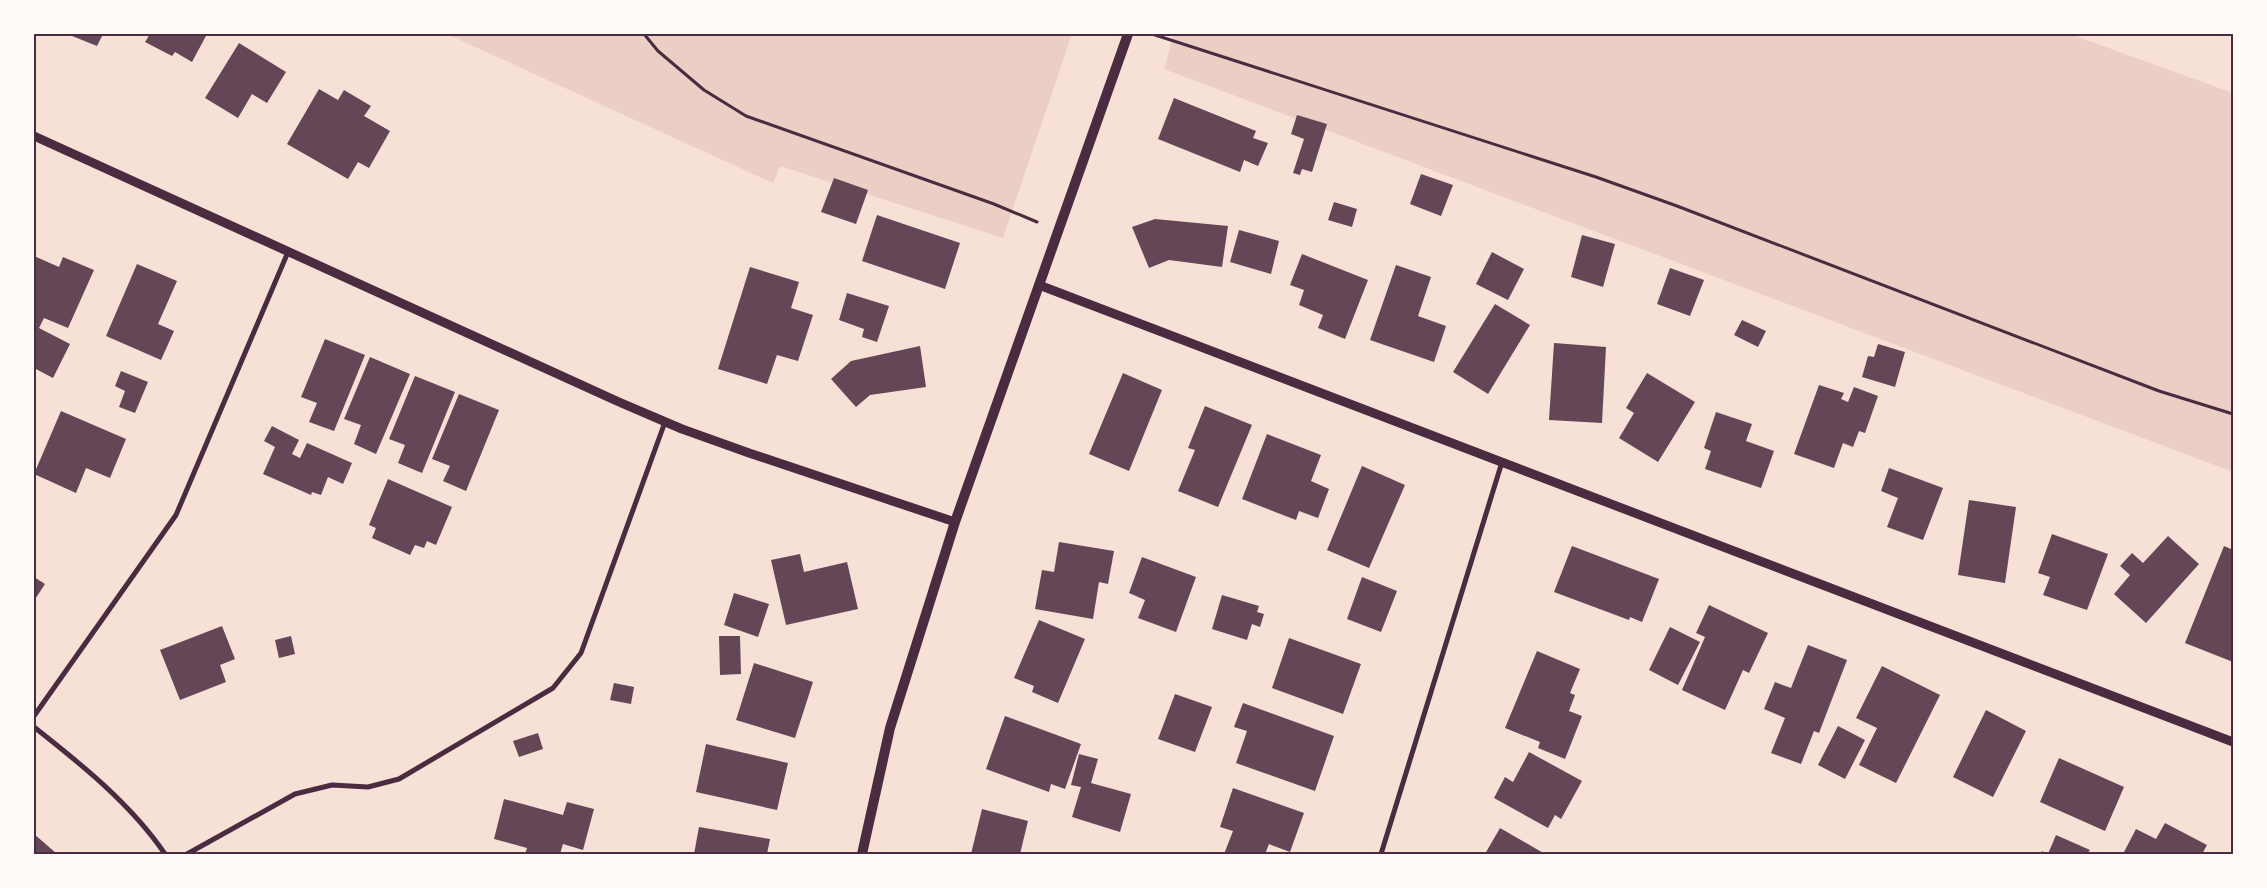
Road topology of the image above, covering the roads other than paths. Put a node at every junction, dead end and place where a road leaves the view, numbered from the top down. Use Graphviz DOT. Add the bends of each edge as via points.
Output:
graph roads {
  1 [pos="1128,34"];
  2 [pos="34,136"];
  3 [pos="288,252"];
  4 [pos="1039,285"];
  5 [pos="665,422"];
  6 [pos="1502,462"];
  7 [pos="956,522"];
  8 [pos="34,716"];
  9 [pos="34,727"];
  10 [pos="2233,742"];
  11 [pos="165,854"];
  12 [pos="187,854"];
  13 [pos="862,854"];
  14 [pos="1381,854"];
  1 -- 4 [label="main road"];
  2 -- 3 [label="street"];
  3 -- 5 [label="street"];
  3 -- 8 [label="street" via="176,516"];
  4 -- 6 [label="street"];
  4 -- 7 [label="main road"];
  5 -- 7 [label="street"];
  5 -- 12 [label="street" via="581,653 553,688 400,779 368,787 332,785 294,794"];
  6 -- 10 [label="street"];
  6 -- 14 [label="street"];
  7 -- 13 [label="main road" via="890,728"];
  9 -- 11 [label="street" via="116,797"];
}
